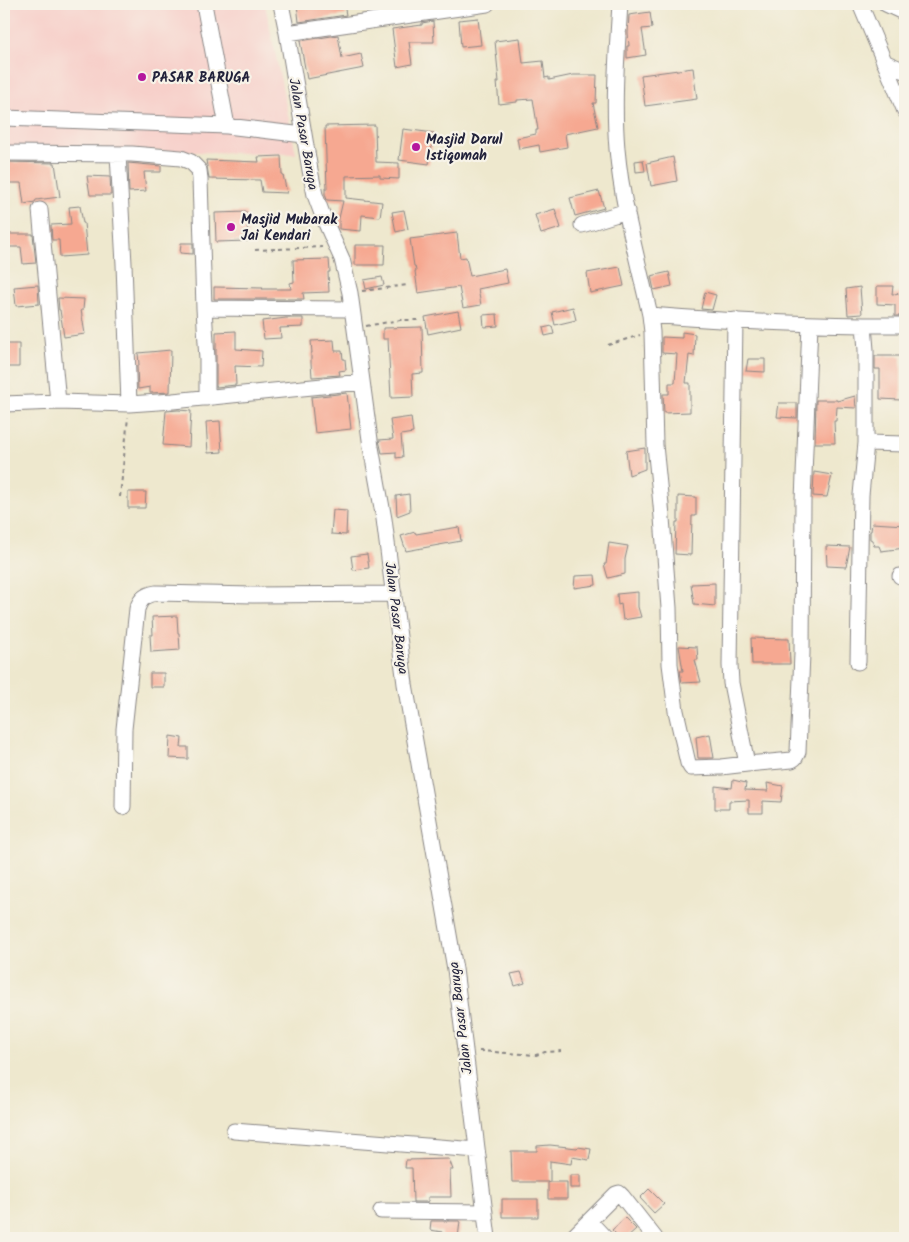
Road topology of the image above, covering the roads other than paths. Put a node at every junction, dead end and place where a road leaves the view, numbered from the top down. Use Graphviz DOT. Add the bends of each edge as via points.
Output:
graph roads {
  1 [pos="204,4"];
  2 [pos="280,4"];
  3 [pos="487,4"];
  4 [pos="620,4"];
  5 [pos="860,4"];
  6 [pos="886,4"];
  7 [pos="905,12"];
  8 [pos="287,33"];
  9 [pos="884,62"];
  10 [pos="905,71"];
  11 [pos="905,111"];
  12 [pos="4,118"];
  13 [pos="227,126"];
  14 [pos="304,135"];
  15 [pos="4,153"];
  16 [pos="118,154"];
  17 [pos="40,210"];
  18 [pos="627,211"];
  19 [pos="582,225"];
  20 [pos="204,308"];
  21 [pos="351,309"];
  22 [pos="650,315"];
  23 [pos="735,320"];
  24 [pos="810,324"];
  25 [pos="864,325"];
  26 [pos="905,325"];
  27 [pos="362,382"];
  28 [pos="208,398"];
  29 [pos="58,402"];
  30 [pos="4,404"];
  31 [pos="129,404"];
  32 [pos="866,443"];
  33 [pos="905,444"];
  34 [pos="394,594"];
  35 [pos="858,662"];
  36 [pos="746,764"];
  37 [pos="123,807"];
  38 [pos="234,1131"];
  39 [pos="477,1150"];
  40 [pos="381,1211"];
  41 [pos="485,1212"];
  42 [pos="589,1222"];
  43 [pos="488,1238"];
  44 [pos="572,1238"];
  45 [pos="606,1238"];
  46 [pos="655,1238"];
  1 -- 13 [label="street"];
  2 -- 8 [label="street, Jalan Pasar Baruga"];
  3 -- 8 [label="street"];
  4 -- 18 [label="street" via="617,150"];
  5 -- 9 [label="street"];
  6 -- 7 [label="street"];
  8 -- 14 [label="street, Jalan Pasar Baruga"];
  9 -- 10 [label="street"];
  9 -- 11 [label="street"];
  12 -- 13 [label="street"];
  13 -- 14 [label="street"];
  14 -- 21 [label="street, Jalan Pasar Baruga" via="315,195 342,259"];
  15 -- 16 [label="street"];
  16 -- 20 [label="street" via="181,158 199,170"];
  16 -- 31 [label="street"];
  17 -- 29 [label="street"];
  18 -- 19 [label="street"];
  18 -- 22 [label="street"];
  20 -- 21 [label="street"];
  20 -- 28 [label="street"];
  21 -- 27 [label="street, Jalan Pasar Baruga"];
  22 -- 23 [label="street"];
  22 -- 36 [label="street" via="655,444 676,711 691,768"];
  23 -- 24 [label="street"];
  23 -- 36 [label="street" via="730,664"];
  24 -- 25 [label="street"];
  24 -- 36 [label="street" via="798,752 792,760"];
  25 -- 26 [label="street"];
  25 -- 32 [label="street"];
  27 -- 28 [label="street"];
  27 -- 34 [label="street, Jalan Pasar Baruga"];
  28 -- 31 [label="street"];
  29 -- 30 [label="street"];
  29 -- 31 [label="street"];
  32 -- 33 [label="street"];
  32 -- 35 [label="street" via="861,495"];
  34 -- 37 [label="street" via="271,596 156,593 143,597 137,609 124,729"];
  34 -- 39 [label="street, Jalan Pasar Baruga" via="405,684 455,968"];
  38 -- 39 [label="street"];
  39 -- 41 [label="street, Jalan Pasar Baruga"];
  40 -- 41 [label="street"];
  41 -- 43 [label="street, Jalan Pasar Baruga"];
  42 -- 44 [label="street"];
  42 -- 45 [label="street"];
  42 -- 46 [label="street" via="619,1193"];
}
